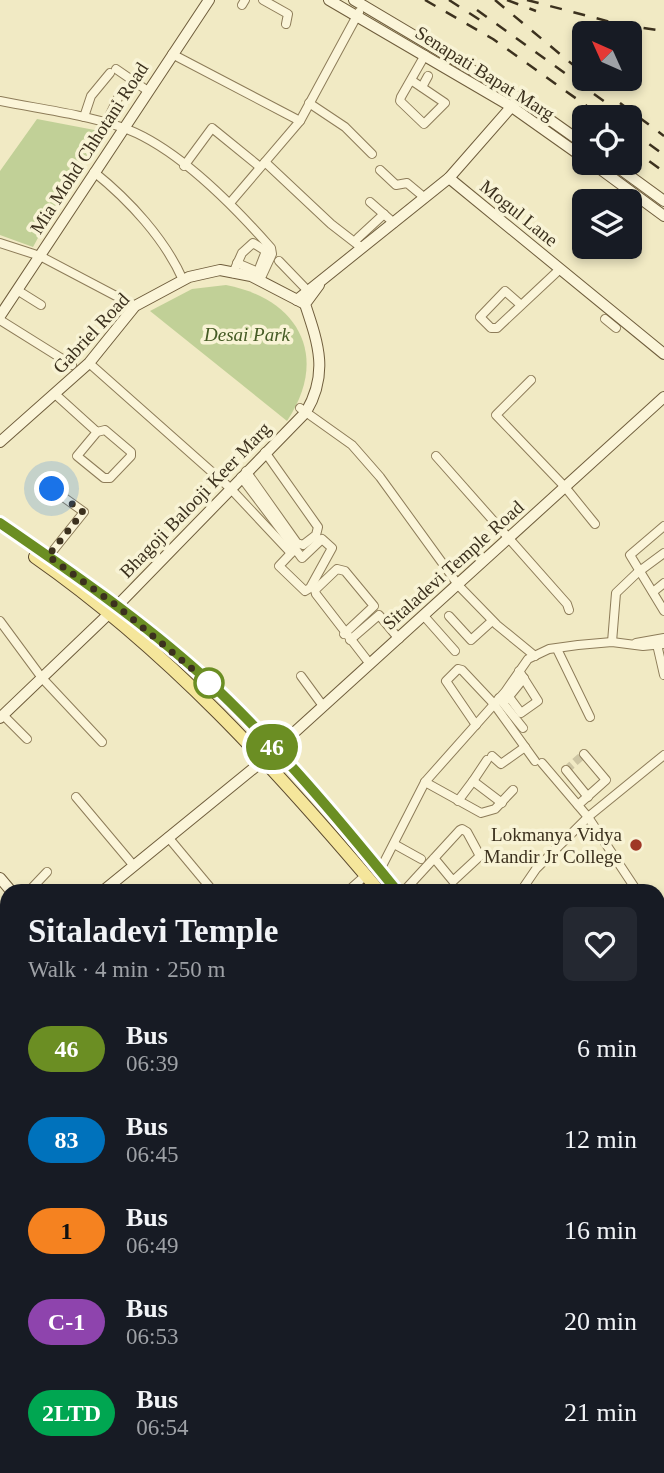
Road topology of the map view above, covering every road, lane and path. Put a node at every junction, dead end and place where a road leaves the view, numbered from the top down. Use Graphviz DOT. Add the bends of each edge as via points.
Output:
graph roads {
  1 [pos="209,0"];
  2 [pos="329,0"];
  3 [pos="267,1"];
  4 [pos="358,7"];
  5 [pos="286,24"];
  6 [pos="172,54"];
  7 [pos="428,64"];
  8 [pos="411,80"];
  9 [pos="422,87"];
  10 [pos="148,91"];
  11 [pos="119,96"];
  12 [pos="0,101"];
  13 [pos="515,102"];
  14 [pos="309,103"];
  15 [pos="84,117"];
  16 [pos="300,121"];
  17 [pos="106,123"];
  18 [pos="124,128"];
  19 [pos="560,133"];
  20 [pos="572,138"];
  21 [pos="572,146"];
  22 [pos="372,154"];
  23 [pos="263,165"];
  24 [pos="184,166"];
  25 [pos="380,170"];
  26 [pos="94,172"];
  27 [pos="620,175"];
  28 [pos="624,175"];
  29 [pos="449,178"];
  30 [pos="425,198"];
  31 [pos="664,201"];
  32 [pos="370,202"];
  33 [pos="230,203"];
  34 [pos="384,215"];
  35 [pos="664,216"];
  36 [pos="394,223"];
  37 [pos="0,243"];
  38 [pos="360,243"];
  39 [pos="40,256"];
  40 [pos="235,268"];
  41 [pos="561,269"];
  42 [pos="260,278"];
  43 [pos="183,280"];
  44 [pos="319,285"];
  45 [pos="17,290"];
  46 [pos="307,290"];
  47 [pos="302,304"];
  48 [pos="41,305"];
  49 [pos="522,305"];
  50 [pos="135,306"];
  51 [pos="0,318"];
  52 [pos="605,319"];
  53 [pos="616,328"];
  54 [pos="664,354"];
  55 [pos="89,363"];
  56 [pos="72,365"];
  57 [pos="531,380"];
  58 [pos="55,394"];
  59 [pos="664,397"];
  60 [pos="303,410"];
  61 [pos="97,432"];
  62 [pos="0,442"];
  63 [pos="265,452"];
  64 [pos="436,456"];
  65 [pos="244,474"];
  66 [pos="565,487"];
  67 [pos="230,488"];
  68 [pos="52,489"];
  69 [pos="0,523"];
  70 [pos="595,524"];
  71 [pos="664,526"];
  72 [pos="0,533"];
  73 [pos="508,539"];
  74 [pos="284,540"];
  75 [pos="293,551"];
  76 [pos="48,556"];
  77 [pos="663,557"];
  78 [pos="639,572"];
  79 [pos="664,583"];
  80 [pos="459,586"];
  81 [pos="653,592"];
  82 [pos="113,610"];
  83 [pos="664,610"];
  84 [pos="569,611"];
  85 [pos="449,616"];
  86 [pos="424,617"];
  87 [pos="0,621"];
  88 [pos="492,621"];
  89 [pos="347,637"];
  90 [pos="399,639"];
  91 [pos="660,641"];
  92 [pos="612,642"];
  93 [pos="553,649"];
  94 [pos="455,651"];
  95 [pos="529,655"];
  96 [pos="370,664"];
  97 [pos="522,675"];
  98 [pos="664,675"];
  99 [pos="301,676"];
  100 [pos="42,678"];
  101 [pos="501,701"];
  102 [pos="323,706"];
  103 [pos="1,717"];
  104 [pos="590,717"];
  105 [pos="476,725"];
  106 [pos="523,728"];
  107 [pos="27,739"];
  108 [pos="102,742"];
  109 [pos="524,747"];
  110 [pos="584,754"];
  111 [pos="270,755"];
  112 [pos="664,755"];
  113 [pos="566,770"];
  114 [pos="473,781"];
  115 [pos="425,782"];
  116 [pos="513,790"];
  117 [pos="76,797"];
  118 [pos="588,797"];
  119 [pos="458,801"];
  120 [pos="502,803"];
  121 [pos="578,806"];
  122 [pos="588,817"];
  123 [pos="168,837"];
  124 [pos="394,844"];
  125 [pos="435,858"];
  126 [pos="421,859"];
  127 [pos="134,866"];
  128 [pos="380,870"];
  129 [pos="47,872"];
  130 [pos="366,876"];
  131 [pos="36,884"];
  132 [pos="112,884"];
  133 [pos="207,884"];
  134 [pos="356,884"];
  135 [pos="372,884"];
  136 [pos="391,884"];
  137 [pos="411,884"];
  138 [pos="526,884"];
  139 [pos="632,884"];
  1 -- 6 [label="street, Mia Mohd Chhotani Road"];
  2 -- 4 [label="street, Senapati Bapat Marg"];
  3 -- 5 [label="street" via="288,14"];
  4 -- 7 [label="street, Senapati Bapat Marg"];
  4 -- 13 [label="street, Senapati Bapat Marg"];
  4 -- 14 [label="street"];
  6 -- 10 [label="street, Mia Mohd Chhotani Road"];
  6 -- 16 [label="street"];
  7 -- 8 [label="street"];
  7 -- 9 [label="street"];
  7 -- 13 [label="street, Senapati Bapat Marg"];
  8 -- 9 [label="street"];
  8 -- 9 [label="street" via="400,100 424,124 445,103"];
  10 -- 15 [label="street" via="113,71 88,102"];
  10 -- 18 [label="street, Mia Mohd Chhotani Road"];
  11 -- 17 [label="street"];
  12 -- 15 [label="street"];
  13 -- 19 [label="street, Senapati Bapat Marg"];
  13 -- 29 [label="street"];
  14 -- 16 [label="street"];
  14 -- 22 [label="street" via="345,127"];
  15 -- 17 [label="street"];
  16 -- 23 [label="street"];
  17 -- 18 [label="street"];
  18 -- 24 [label="street"];
  18 -- 26 [label="street, Mia Mohd Chhotani Road"];
  19 -- 20 [label="street, Senapati Bapat Marg"];
  19 -- 21 [label="street, Senapati Bapat Marg"];
  23 -- 24 [label="street" via="212,128"];
  23 -- 33 [label="street"];
  23 -- 38 [label="street"];
  24 -- 33 [label="street"];
  25 -- 30 [label="street" via="396,186 407,183"];
  26 -- 39 [label="street, Mia Mohd Chhotani Road"];
  26 -- 43 [label="street" via="120,193 150,229"];
  27 -- 35 [label="street"];
  28 -- 31 [label="street"];
  29 -- 30 [label="street"];
  29 -- 41 [label="street, Mogul Lane"];
  30 -- 36 [label="street"];
  32 -- 34 [label="street"];
  33 -- 42 [label="street" via="272,250"];
  34 -- 36 [label="street"];
  34 -- 38 [label="street"];
  36 -- 38 [label="street"];
  37 -- 39 [label="street"];
  38 -- 44 [label="street"];
  39 -- 45 [label="street, Mia Mohd Chhotani Road"];
  39 -- 50 [label="street"];
  40 -- 42 [label="street, Gabriel Road"];
  40 -- 42 [label="street" via="253,243 266,251"];
  40 -- 43 [label="street, Gabriel Road"];
  41 -- 49 [label="street"];
  41 -- 54 [label="street, Mogul Lane"];
  42 -- 46 [label="street" via="276,263"];
  42 -- 47 [label="street, Gabriel Road"];
  43 -- 50 [label="street, Gabriel Road"];
  44 -- 46 [label="street"];
  44 -- 47 [label="street"];
  45 -- 48 [label="street"];
  45 -- 51 [label="street, Mia Mohd Chhotani Road"];
  46 -- 47 [label="street"];
  47 -- 60 [label="street" via="302,316 309,320 319,344 319,380 315,396"];
  49 -- 49 [label="street" via="497,328 480,317 505,291"];
  50 -- 55 [label="street, Gabriel Road"];
  51 -- 56 [label="street"];
  52 -- 53 [label="street"];
  55 -- 58 [label="street, Gabriel Road"];
  55 -- 67 [label="street"];
  57 -- 66 [label="street" via="496,415 498,424"];
  58 -- 61 [label="street"];
  58 -- 62 [label="street, Gabriel Road"];
  59 -- 66 [label="street, Sitaladevi Temple Road"];
  60 -- 63 [label="street, Bhagoji Balooji Keer Marg" via="293,427"];
  60 -- 80 [label="street" via="352,445"];
  61 -- 61 [label="street" via="105,430 131,452 110,478 78,456"];
  63 -- 65 [label="street, Bhagoji Balooji Keer Marg"];
  63 -- 65 [label="street" via="318,527 316,535 303,545 297,543"];
  64 -- 73 [label="street"];
  65 -- 67 [label="street, Bhagoji Balooji Keer Marg"];
  65 -- 74 [label="street"];
  66 -- 70 [label="street"];
  66 -- 73 [label="street, Sitaladevi Temple Road"];
  67 -- 74 [label="street" via="271,535"];
  67 -- 82 [label="street, Bhagoji Balooji Keer Marg"];
  68 -- 76 [label="street" via="83,512"];
  69 -- 76 [label="main road"];
  71 -- 78 [label="street" via="632,551"];
  72 -- 82 [label="main road"];
  73 -- 80 [label="street, Sitaladevi Temple Road"];
  73 -- 84 [label="street"];
  74 -- 75 [label="street"];
  75 -- 75 [label="street" via="279,566 305,591 332,548 322,539 302,558"];
  76 -- 82 [label="main road"];
  77 -- 78 [label="street"];
  78 -- 81 [label="street"];
  78 -- 92 [label="street" via="616,593"];
  79 -- 81 [label="street"];
  80 -- 86 [label="street, Sitaladevi Temple Road"];
  80 -- 88 [label="street"];
  81 -- 83 [label="street"];
  82 -- 100 [label="street, Bhagoji Balooji Keer Marg"];
  82 -- 111 [label="main road" via="204,678"];
  85 -- 88 [label="street" via="471,640"];
  86 -- 90 [label="street, Sitaladevi Temple Road"];
  86 -- 94 [label="street"];
  87 -- 100 [label="street"];
  88 -- 95 [label="street"];
  89 -- 89 [label="street" via="315,590 337,569 345,571 374,606"];
  89 -- 90 [label="street" via="379,615"];
  89 -- 96 [label="street"];
  90 -- 96 [label="street, Sitaladevi Temple Road"];
  91 -- 92 [label="street" via="643,646"];
  91 -- 98 [label="street"];
  92 -- 93 [label="street"];
  93 -- 95 [label="street" via="544,647"];
  93 -- 104 [label="street"];
  95 -- 97 [label="street"];
  96 -- 102 [label="street, Sitaladevi Temple Road"];
  97 -- 101 [label="street"];
  97 -- 101 [label="street" via="537,702 521,713"];
  99 -- 102 [label="street"];
  100 -- 103 [label="street, Bhagoji Balooji Keer Marg"];
  100 -- 108 [label="street"];
  101 -- 105 [label="street"];
  101 -- 105 [label="street" via="461,670 448,677 447,683"];
  101 -- 106 [label="street"];
  101 -- 109 [label="street"];
  102 -- 111 [label="street, Sitaladevi Temple Road"];
  103 -- 107 [label="street"];
  105 -- 115 [label="street"];
  109 -- 114 [label="street" via="501,764 490,758"];
  109 -- 121 [label="street"];
  110 -- 118 [label="street" via="606,780"];
  111 -- 123 [label="street, Sitaladevi Temple Road"];
  111 -- 128 [label="main road"];
  111 -- 130 [label="main road"];
  112 -- 122 [label="street"];
  113 -- 118 [label="street"];
  114 -- 119 [label="street"];
  114 -- 120 [label="street"];
  115 -- 119 [label="street"];
  115 -- 124 [label="street"];
  116 -- 120 [label="street"];
  117 -- 127 [label="street"];
  118 -- 121 [label="street"];
  119 -- 120 [label="street" via="481,813"];
  121 -- 122 [label="street"];
  122 -- 138 [label="street"];
  122 -- 139 [label="street"];
  123 -- 127 [label="street, Sitaladevi Temple Road"];
  123 -- 133 [label="street"];
  124 -- 126 [label="street"];
  124 -- 128 [label="street"];
  125 -- 125 [label="street" via="462,829 480,856 453,881"];
  125 -- 137 [label="street"];
  127 -- 132 [label="street, Sitaladevi Temple Road"];
  128 -- 136 [label="main road"];
  129 -- 131 [label="street"];
  130 -- 134 [label="street"];
  130 -- 135 [label="main road"];
}
